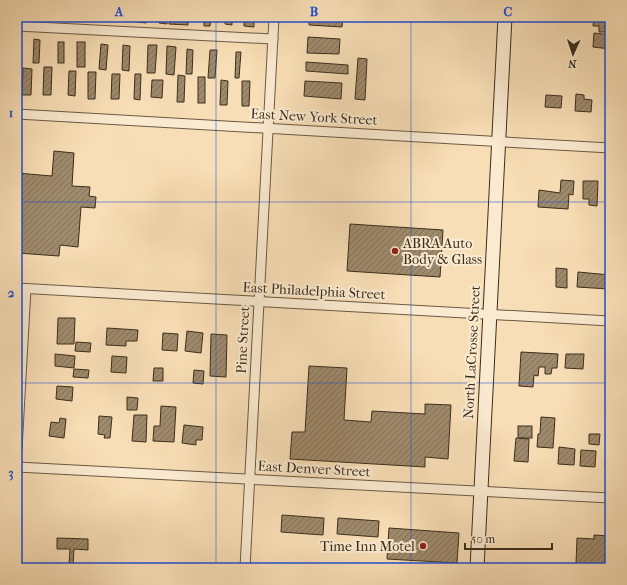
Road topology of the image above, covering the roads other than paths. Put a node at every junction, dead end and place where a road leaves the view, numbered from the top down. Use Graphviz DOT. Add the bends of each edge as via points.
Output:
graph roads {
  1 [pos="274,17"];
  2 [pos="506,17"];
  3 [pos="17,26"];
  4 [pos="273,39"];
  5 [pos="17,114"];
  6 [pos="268,128"];
  7 [pos="499,142"];
  8 [pos="610,148"];
  9 [pos="22,289"];
  10 [pos="259,302"];
  11 [pos="490,314"];
  12 [pos="610,321"];
  13 [pos="17,449"];
  14 [pos="17,467"];
  15 [pos="249,480"];
  16 [pos="481,492"];
  17 [pos="610,498"];
  18 [pos="245,568"];
  19 [pos="477,568"];
  1 -- 4 [label="street, Pine Street"];
  2 -- 7 [label="main road, North LaCrosse Street"];
  3 -- 4 [label="street"];
  4 -- 6 [label="street, Pine Street"];
  5 -- 6 [label="street, East New York Street"];
  6 -- 7 [label="street, East New York Street"];
  6 -- 10 [label="street, Pine Street"];
  7 -- 8 [label="street, East New York Street"];
  7 -- 11 [label="main road, North LaCrosse Street"];
  9 -- 10 [label="street, East Philadelphia Street"];
  9 -- 13 [label="street"];
  10 -- 11 [label="street, East Philadelphia Street"];
  10 -- 15 [label="street, Pine Street"];
  11 -- 12 [label="street, East Philadelphia Street"];
  11 -- 16 [label="main road, North LaCrosse Street"];
  14 -- 15 [label="street, East Denver Street"];
  15 -- 16 [label="street, East Denver Street"];
  15 -- 18 [label="street, Pine Street"];
  16 -- 17 [label="street, East Denver Street"];
  16 -- 19 [label="main road, North LaCrosse Street"];
}
